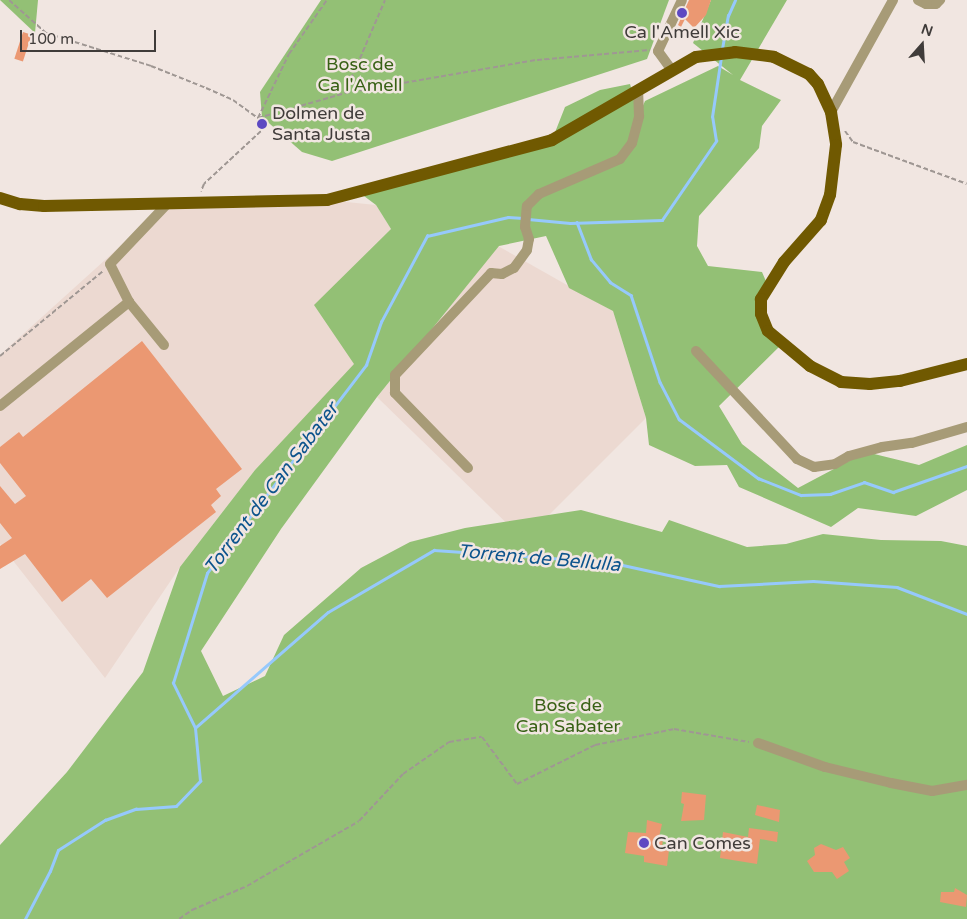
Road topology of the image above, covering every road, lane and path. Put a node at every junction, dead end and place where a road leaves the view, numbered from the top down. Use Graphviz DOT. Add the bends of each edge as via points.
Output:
graph roads {
  1 [pos="9,0"];
  2 [pos="327,0"];
  3 [pos="385,0"];
  4 [pos="682,0"];
  5 [pos="893,0"];
  6 [pos="918,0"];
  7 [pos="940,0"];
  8 [pos="658,51"];
  9 [pos="670,69"];
  10 [pos="345,93"];
  11 [pos="638,93"];
  12 [pos="831,112"];
  13 [pos="258,118"];
  14 [pos="840,124"];
  15 [pos="967,184"];
  16 [pos="0,198"];
  17 [pos="196,202"];
  18 [pos="168,203"];
  19 [pos="110,264"];
  20 [pos="129,302"];
  21 [pos="164,345"];
  22 [pos="696,352"];
  23 [pos="0,356"];
  24 [pos="967,364"];
  25 [pos="0,406"];
  26 [pos="967,427"];
  27 [pos="468,468"];
  28 [pos="758,744"];
  29 [pos="967,785"];
  30 [pos="179,919"];
  1 -- 13 [label="path" via="46,34 151,66 233,100"];
  2 -- 13 [label="path" via="289,54"];
  3 -- 10 [label="path"];
  4 -- 8 [label="street"];
  5 -- 12 [label="street"];
  6 -- 7 [label="street" via="926,4 936,4"];
  8 -- 9 [label="street"];
  8 -- 10 [label="path" via="634,50 537,60"];
  9 -- 11 [label="main road"];
  9 -- 12 [label="main road" via="696,57 735,52 774,57 809,74 824,94"];
  10 -- 13 [label="path"];
  11 -- 17 [label="main road" via="552,140 360,193 327,200"];
  11 -- 27 [label="street" via="639,116 632,143 620,159 539,194 526,206 527,250 514,268 502,274 491,273 395,376 395,393"];
  12 -- 24 [label="main road" via="836,145 830,195 821,220 784,262 761,299 768,331 810,366 841,382 870,384 900,380"];
  13 -- 17 [label="path" via="261,131 204,184"];
  14 -- 15 [label="path" via="853,142"];
  16 -- 18 [label="main road" via="44,206"];
  17 -- 18 [label="main road"];
  18 -- 19 [label="street"];
  19 -- 20 [label="street"];
  19 -- 23 [label="path"];
  20 -- 21 [label="street"];
  20 -- 25 [label="street"];
  22 -- 26 [label="street" via="797,459 814,467"];
  28 -- 29 [label="street" via="825,767 932,791"];
  28 -- 30 [label="path" via="674,729 594,745 517,784 482,737 449,742 403,774 359,821 248,886"];
}
